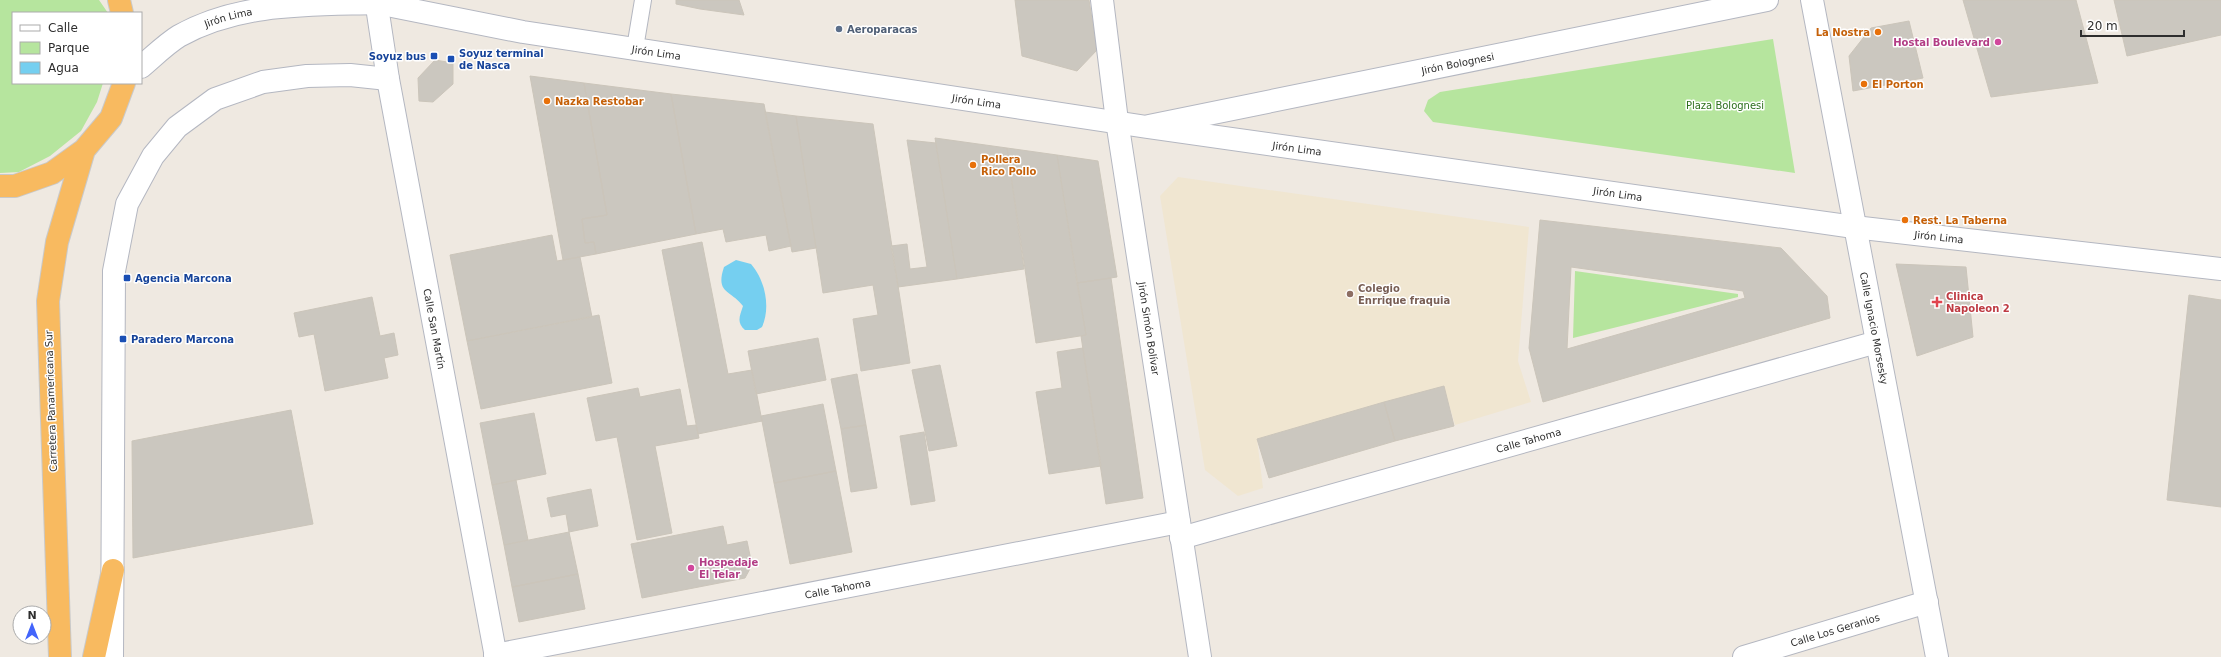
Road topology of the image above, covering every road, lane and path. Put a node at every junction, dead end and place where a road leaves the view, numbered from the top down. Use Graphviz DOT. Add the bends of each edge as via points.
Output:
graph roads {
  1 [pos="119,0"];
  2 [pos="643,0"];
  3 [pos="1102,0"];
  4 [pos="1767,0"];
  5 [pos="1812,0"];
  6 [pos="371,1"];
  7 [pos="122,12"];
  8 [pos="635,48"];
  9 [pos="142,66"];
  10 [pos="388,79"];
  11 [pos="124,84"];
  12 [pos="1117,121"];
  13 [pos="1147,127"];
  14 [pos="84,150"];
  15 [pos="0,186"];
  16 [pos="1854,227"];
  17 [pos="2221,269"];
  18 [pos="1877,342"];
  19 [pos="1180,530"];
  20 [pos="113,570"];
  21 [pos="1927,602"];
  22 [pos="496,656"];
  23 [pos="60,657"];
  24 [pos="94,657"];
  25 [pos="112,657"];
  26 [pos="1200,657"];
  27 [pos="1744,657"];
  28 [pos="1937,657"];
  1 -- 7 [label="highway"];
  2 -- 8 [label="lane"];
  3 -- 12 [label="street, Jirón Simón Bolívar"];
  4 -- 13 [label="street, Jirón Bolognesi"];
  5 -- 16 [label="street, Calle Ignacio Morsesky"];
  6 -- 8 [label="street, Jirón Lima" via="523,32"];
  6 -- 9 [label="street, Jirón Lima" via="285,6 246,11 214,19 178,37"];
  6 -- 10 [label="street, Calle San Martín"];
  8 -- 12 [label="street, Jirón Lima"];
  10 -- 20 [label="street" via="350,75 307,76 263,82 215,99 177,127 153,156 127,204 114,271"];
  10 -- 22 [label="street, Calle San Martín"];
  11 -- 14 [label="highway" via="110,118"];
  12 -- 13 [label="street, Jirón Lima"];
  12 -- 19 [label="street, Jirón Simón Bolívar"];
  13 -- 16 [label="street, Jirón Lima"];
  14 -- 15 [label="highway" via="52,173 15,186"];
  14 -- 23 [label="highway, Carretera Panamericana Sur" via="57,242 48,300"];
  16 -- 17 [label="street, Jirón Lima"];
  16 -- 18 [label="street, Calle Ignacio Morsesky"];
  18 -- 19 [label="street, Calle Tahoma"];
  18 -- 21 [label="street, Calle Ignacio Morsesky"];
  19 -- 22 [label="street, Calle Tahoma"];
  19 -- 26 [label="street, Jirón Simón Bolívar"];
  20 -- 24 [label="highway"];
  20 -- 25 [label="street"];
  21 -- 27 [label="street, Calle Los Geranios"];
  21 -- 28 [label="street, Calle Ignacio Morsesky"];
}
